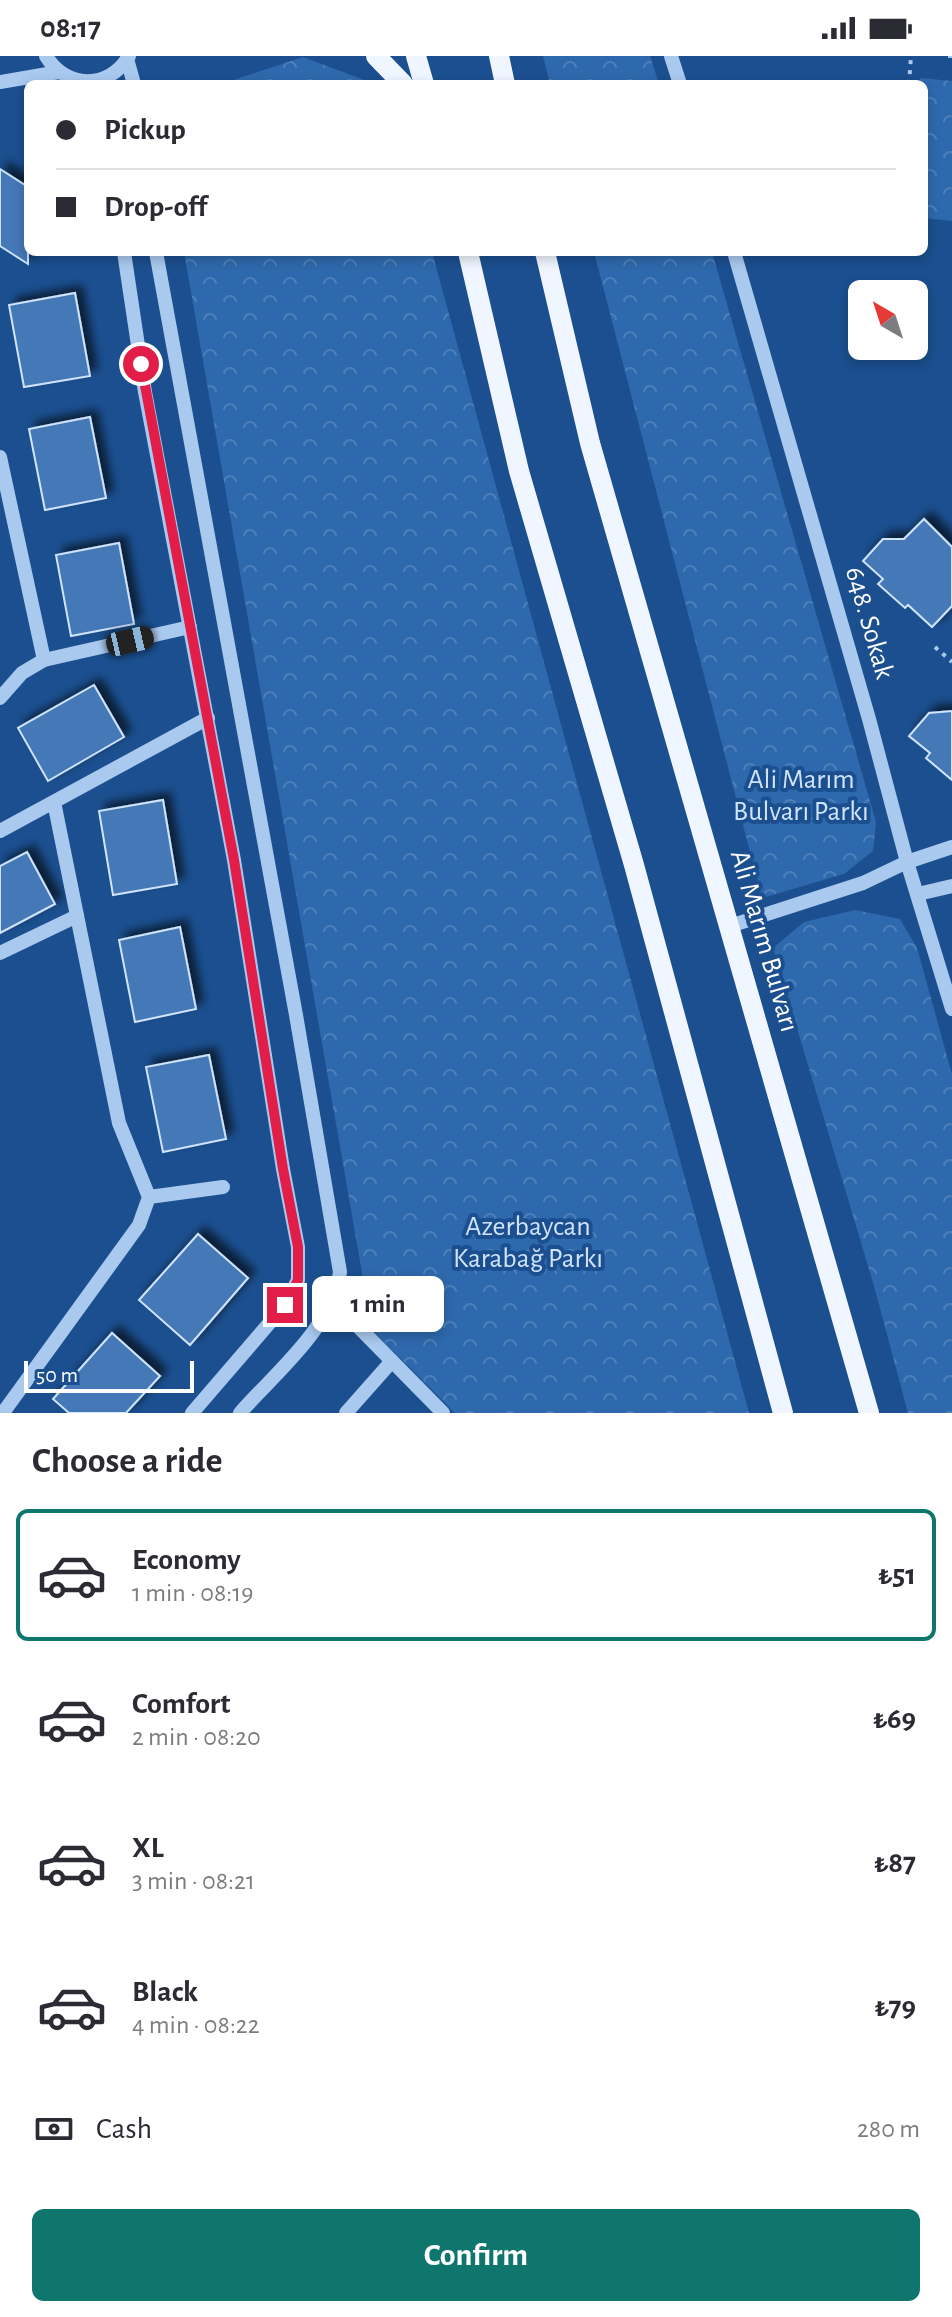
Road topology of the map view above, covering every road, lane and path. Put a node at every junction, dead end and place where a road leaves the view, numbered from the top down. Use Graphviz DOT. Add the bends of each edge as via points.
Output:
graph roads {
  1 [pos="46,56"];
  2 [pos="376,56"];
  3 [pos="416,56"];
  4 [pos="499,56"];
  5 [pos="671,56"];
  6 [pos="911,56"];
  7 [pos="128,58"];
  8 [pos="59,72"];
  9 [pos="72,80"];
  10 [pos="99,80"];
  11 [pos="133,80"];
  12 [pos="399,80"];
  13 [pos="423,80"];
  14 [pos="504,80"];
  15 [pos="679,80"];
  16 [pos="909,80"];
  17 [pos="0,82"];
  18 [pos="125,256"];
  19 [pos="157,256"];
  20 [pos="469,256"];
  21 [pos="546,256"];
  22 [pos="735,256"];
  23 [pos="0,457"];
  24 [pos="190,627"];
  25 [pos="935,647"];
  26 [pos="44,660"];
  27 [pos="952,662"];
  28 [pos="0,698"];
  29 [pos="208,718"];
  30 [pos="54,802"];
  31 [pos="0,831"];
  32 [pos="952,847"];
  33 [pos="907,862"];
  34 [pos="952,886"];
  35 [pos="918,894"];
  36 [pos="77,916"];
  37 [pos="730,926"];
  38 [pos="0,953"];
  39 [pos="952,1009"];
  40 [pos="223,1187"];
  41 [pos="149,1197"];
  42 [pos="333,1301"];
  43 [pos="392,1361"];
  44 [pos="0,1412"];
  45 [pos="192,1413"];
  46 [pos="240,1413"];
  47 [pos="346,1413"];
  48 [pos="443,1413"];
  49 [pos="783,1413"];
  50 [pos="869,1413"];
  1 -- 8 [label="street"];
  2 -- 12 [label="main road"];
  3 -- 13 [label="main road"];
  4 -- 14 [label="main road"];
  5 -- 15 [label="street"];
  6 -- 16 [label="path"];
  7 -- 10 [label="street"];
  7 -- 11 [label="street"];
  8 -- 9 [label="street"];
  8 -- 17 [label="street"];
  18 -- 24 [label="street"];
  19 -- 42 [label="street" via="338,1257"];
  20 -- 49 [label="main road" via="519,471 634,865"];
  21 -- 37 [label="main road, Ali Marım Bulvarı" via="590,443"];
  22 -- 33 [label="street, 648. Sokak"];
  23 -- 26 [label="street"];
  24 -- 26 [label="street"];
  24 -- 29 [label="street"];
  25 -- 27 [label="path"];
  26 -- 28 [label="street" via="22,673"];
  29 -- 30 [label="street"];
  29 -- 45 [label="street" via="299,1267 285,1305"];
  30 -- 31 [label="street"];
  30 -- 36 [label="street"];
  32 -- 33 [label="street"];
  33 -- 35 [label="street, 648. Sokak"];
  33 -- 37 [label="street" via="863,883"];
  34 -- 35 [label="street"];
  35 -- 39 [label="street, 648. Sokak"];
  36 -- 38 [label="street"];
  36 -- 41 [label="street" via="119,1123"];
  37 -- 50 [label="main road, Ali Marım Bulvarı"];
  40 -- 41 [label="street"];
  41 -- 44 [label="street" via="139,1225"];
  42 -- 43 [label="street"];
  42 -- 46 [label="street" via="314,1331"];
  43 -- 47 [label="street"];
  43 -- 48 [label="street"];
}
